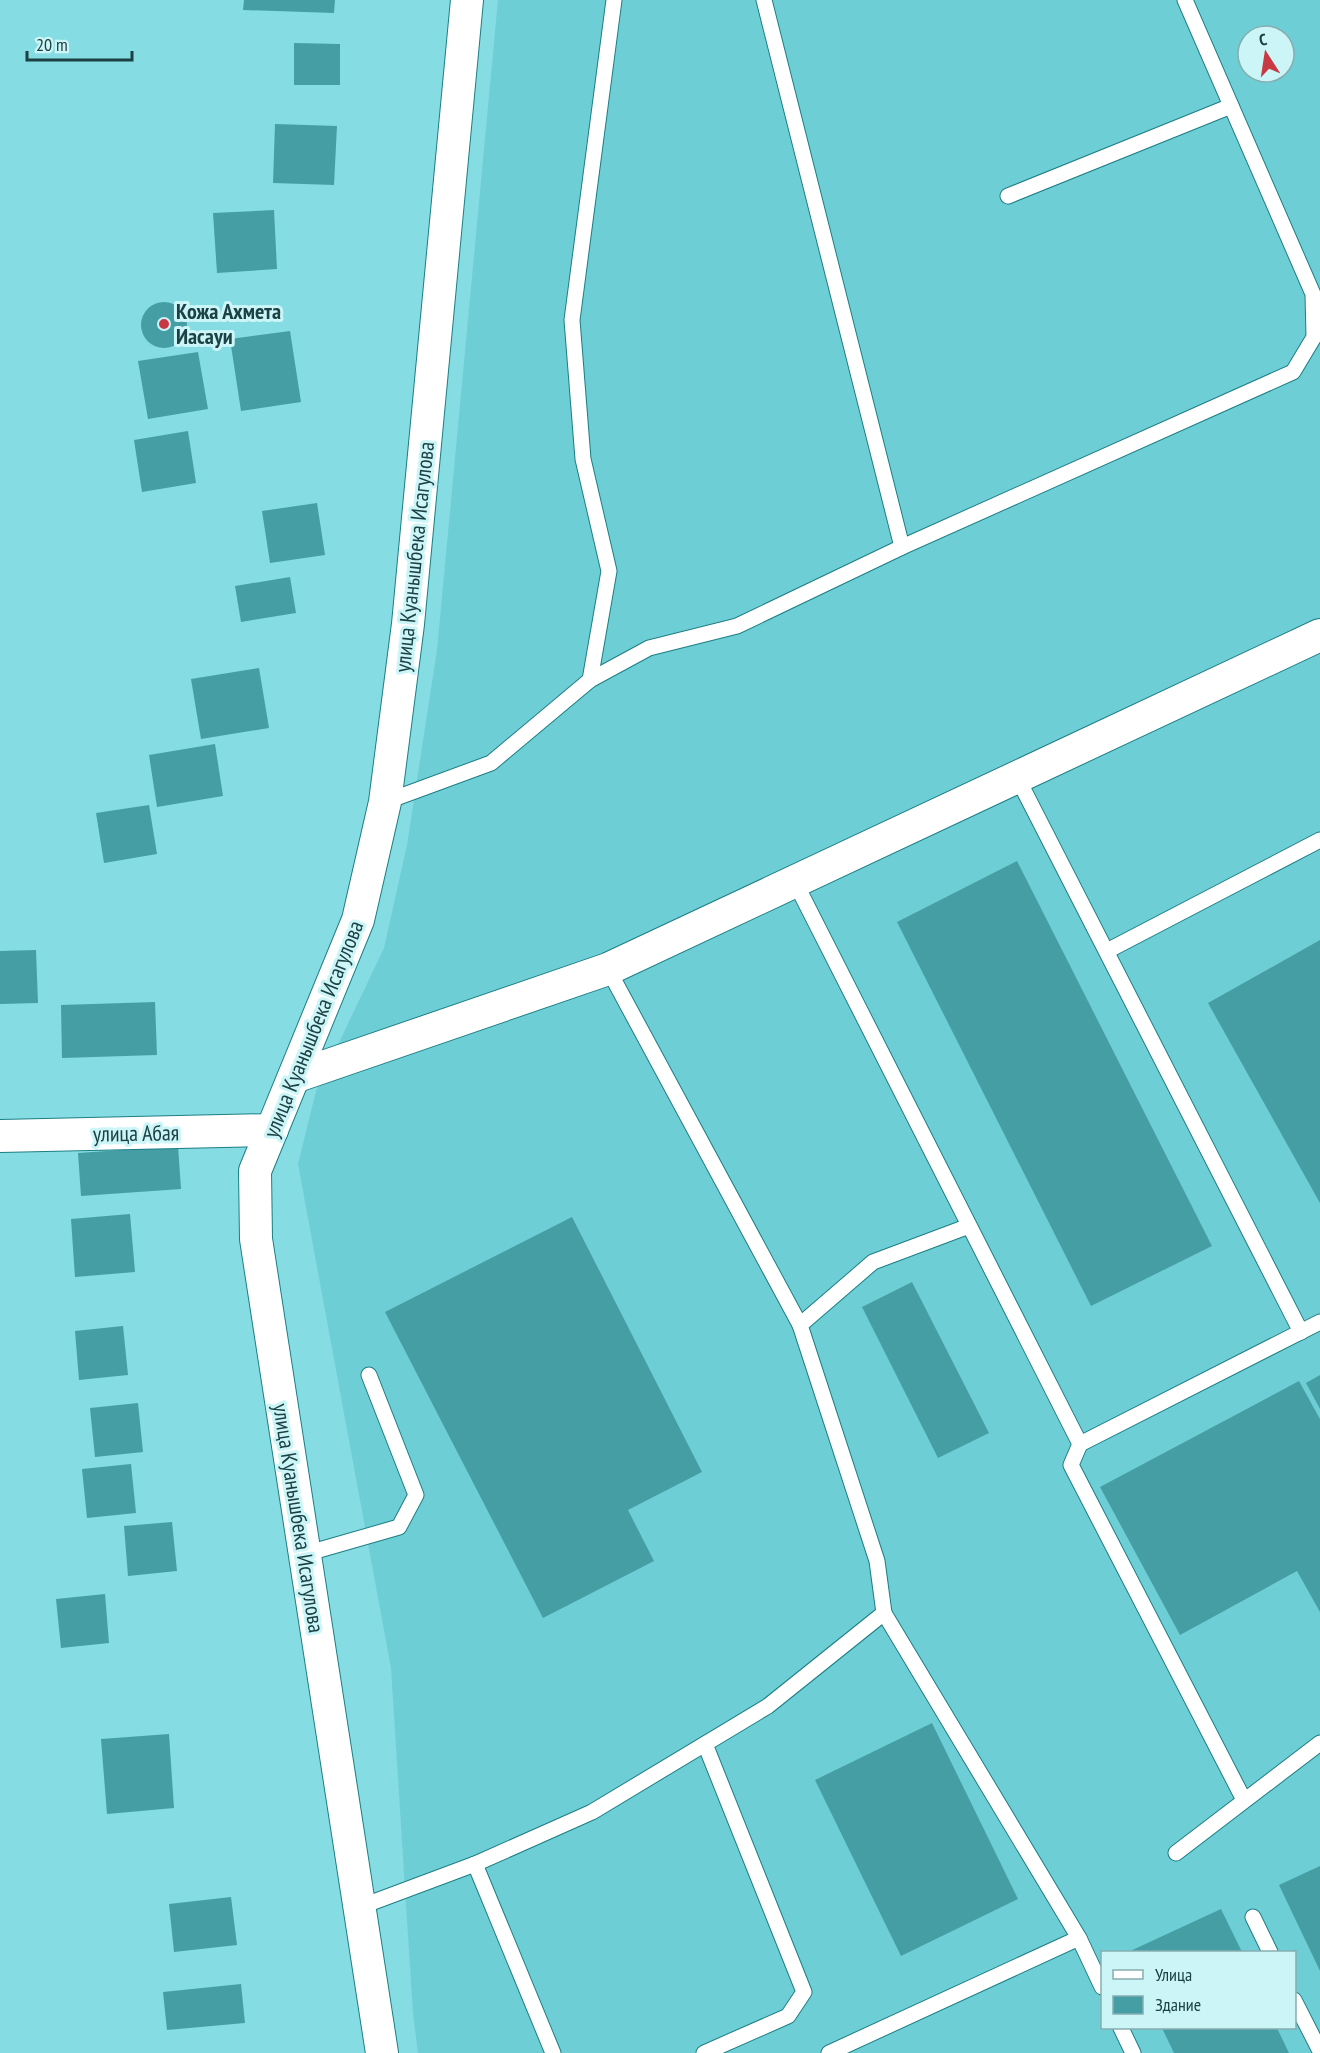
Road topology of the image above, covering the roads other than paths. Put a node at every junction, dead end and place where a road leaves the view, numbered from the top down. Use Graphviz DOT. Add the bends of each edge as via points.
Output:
graph roads {
  1 [pos="467,0"];
  2 [pos="614,0"];
  3 [pos="764,0"];
  4 [pos="1185,0"];
  5 [pos="1231,106"];
  6 [pos="1008,196"];
  7 [pos="902,547"];
  8 [pos="1320,635"];
  9 [pos="590,680"];
  10 [pos="1017,777"];
  11 [pos="385,802"];
  12 [pos="1320,840"];
  13 [pos="795,882"];
  14 [pos="1107,951"];
  15 [pos="608,969"];
  16 [pos="294,1077"];
  17 [pos="272,1130"];
  18 [pos="0,1136"];
  19 [pos="969,1226"];
  20 [pos="1320,1322"];
  21 [pos="801,1325"];
  22 [pos="1300,1332"];
  23 [pos="369,1374"];
  24 [pos="1080,1444"];
  25 [pos="304,1554"];
  26 [pos="884,1613"];
  27 [pos="1320,1743"];
  28 [pos="705,1744"];
  29 [pos="1244,1800"];
  30 [pos="1176,1853"];
  31 [pos="475,1864"];
  32 [pos="360,1907"];
  33 [pos="1253,1917"];
  34 [pos="1079,1938"];
  35 [pos="1269,1951"];
  36 [pos="1101,1985"];
  37 [pos="1296,2004"];
  38 [pos="1121,2029"];
  39 [pos="1320,2051"];
  40 [pos="382,2053"];
  41 [pos="554,2053"];
  42 [pos="704,2053"];
  43 [pos="829,2053"];
  44 [pos="1133,2053"];
  1 -- 11 [label="street, улица Куанышбека Исагулова" via="408,624"];
  2 -- 9 [label="lane" via="572,320 583,459 609,571"];
  3 -- 7 [label="lane"];
  4 -- 5 [label="lane"];
  5 -- 6 [label="lane"];
  5 -- 7 [label="lane" via="1313,294 1314,337 1293,372"];
  7 -- 9 [label="lane" via="737,626 649,648"];
  8 -- 10 [label="street"];
  9 -- 11 [label="lane" via="491,763"];
  10 -- 13 [label="street"];
  10 -- 14 [label="lane"];
  11 -- 16 [label="street, улица Куанышбека Исагулова" via="358,920"];
  12 -- 14 [label="lane"];
  13 -- 15 [label="street"];
  13 -- 19 [label="lane"];
  14 -- 22 [label="lane"];
  15 -- 16 [label="street"];
  15 -- 21 [label="lane"];
  16 -- 17 [label="street, улица Куанышбека Исагулова"];
  17 -- 18 [label="street, улица Абая"];
  17 -- 25 [label="street, улица Куанышбека Исагулова" via="255,1171 256,1239"];
  19 -- 21 [label="lane" via="873,1262"];
  19 -- 24 [label="lane"];
  20 -- 22 [label="lane"];
  21 -- 26 [label="lane" via="877,1561"];
  22 -- 24 [label="lane"];
  23 -- 25 [label="lane" via="416,1495 399,1527"];
  24 -- 29 [label="lane" via="1071,1465"];
  25 -- 32 [label="street, улица Куанышбека Исагулова"];
  26 -- 28 [label="lane" via="768,1706"];
  26 -- 34 [label="lane"];
  27 -- 29 [label="lane"];
  28 -- 31 [label="lane" via="592,1812"];
  28 -- 42 [label="lane" via="804,1992 788,2016"];
  29 -- 30 [label="lane"];
  31 -- 32 [label="lane"];
  31 -- 41 [label="lane"];
  32 -- 40 [label="street, улица Куанышбека Исагулова"];
  33 -- 35 [label="lane"];
  34 -- 36 [label="lane"];
  34 -- 43 [label="lane"];
  37 -- 39 [label="lane"];
  38 -- 44 [label="lane"];
}
